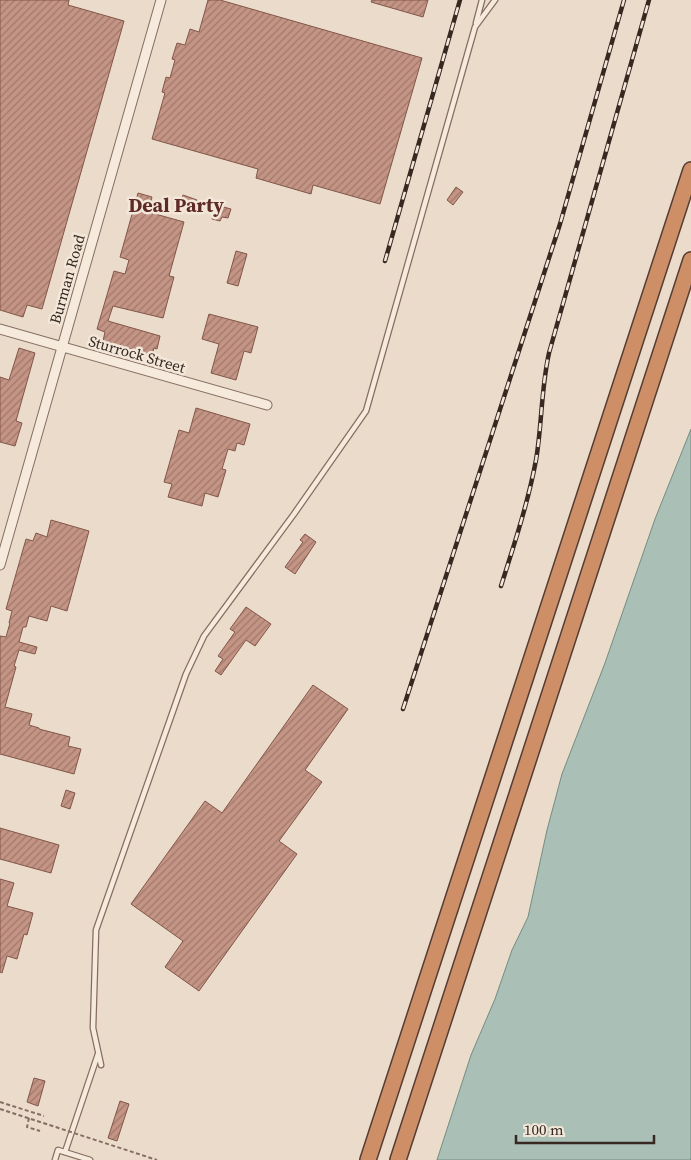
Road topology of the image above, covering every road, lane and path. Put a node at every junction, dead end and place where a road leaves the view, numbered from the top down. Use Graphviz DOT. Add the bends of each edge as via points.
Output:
graph roads {
  1 [pos="161,0"];
  2 [pos="482,0"];
  3 [pos="495,0"];
  4 [pos="475,27"];
  5 [pos="691,170"];
  6 [pos="691,260"];
  7 [pos="0,329"];
  8 [pos="63,347"];
  9 [pos="267,405"];
  10 [pos="0,565"];
  11 [pos="98,1052"];
  12 [pos="101,1065"];
  13 [pos="0,1102"];
  14 [pos="0,1108"];
  15 [pos="44,1116"];
  16 [pos="30,1118"];
  17 [pos="40,1131"];
  18 [pos="65,1152"];
  19 [pos="55,1160"];
  20 [pos="90,1160"];
  21 [pos="157,1160"];
  22 [pos="368,1160"];
  23 [pos="398,1160"];
  1 -- 8 [label="street, Burman Road"];
  2 -- 4 [label="lane"];
  3 -- 4 [label="lane"];
  4 -- 11 [label="lane" via="366,411 204,636 186,674 96,930 93,1028"];
  5 -- 22 [label="highway"];
  6 -- 23 [label="highway"];
  7 -- 8 [label="street, Sturrock Street"];
  8 -- 9 [label="street, Sturrock Street"];
  8 -- 10 [label="street, Burman Road"];
  11 -- 12 [label="lane"];
  11 -- 18 [label="lane"];
  13 -- 15 [label="path"];
  14 -- 16 [label="path, bridge"];
  16 -- 17 [label="path" via="27,1126"];
  16 -- 21 [label="path, bridge"];
  18 -- 19 [label="lane" via="58,1150"];
  18 -- 20 [label="lane"];
}
